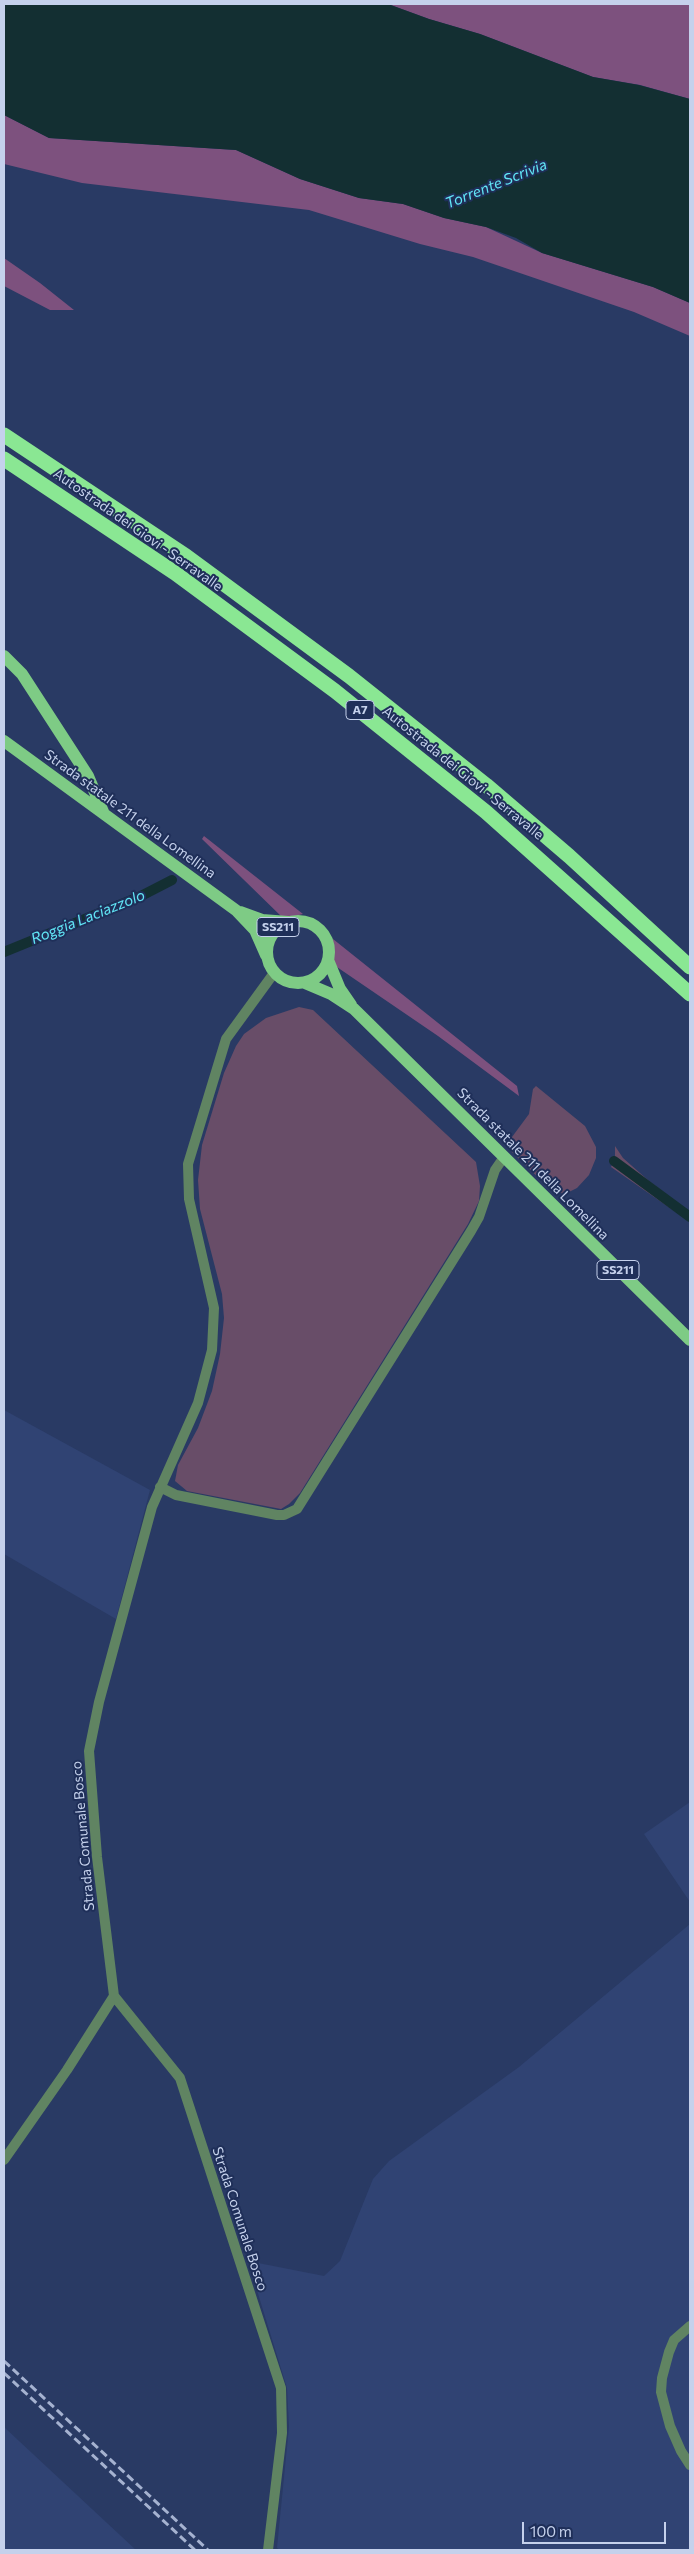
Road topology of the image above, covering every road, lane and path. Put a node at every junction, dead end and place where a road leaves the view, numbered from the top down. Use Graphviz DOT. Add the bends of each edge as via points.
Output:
graph roads {
  1 [pos="4,435"];
  2 [pos="4,459"];
  3 [pos="4,656"];
  4 [pos="4,741"];
  5 [pos="104,814"];
  6 [pos="238,911"];
  7 [pos="288,922"];
  8 [pos="266,955"];
  9 [pos="328,960"];
  10 [pos="690,967"];
  11 [pos="274,973"];
  12 [pos="305,983"];
  13 [pos="690,994"];
  14 [pos="354,1010"];
  15 [pos="504,1157"];
  16 [pos="690,1340"];
  17 [pos="160,1487"];
  18 [pos="114,1996"];
  19 [pos="4,2160"];
  20 [pos="690,2326"];
  21 [pos="690,2465"];
  22 [pos="268,2550"];
  1 -- 10 [label="highway, Autostrada dei Giovi - Serravalle / A7" via="186,556 395,712 568,856"];
  2 -- 13 [label="highway, Autostrada dei Giovi - Serravalle / A7" via="176,573 365,714 486,812"];
  3 -- 5 [label="main road" via="22,674 88,776"];
  4 -- 5 [label="main road, Strada statale 211 della Lomellina / SS211"];
  5 -- 6 [label="main road, Strada statale 211 della Lomellina / SS211"];
  6 -- 7 [label="main road, Strada statale 211 della Lomellina / SS211" via="262,920"];
  6 -- 8 [label="main road, Strada statale 211 della Lomellina / SS211" via="255,930"];
  7 -- 8 [label="main road, SS211" via="270,937"];
  7 -- 9 [label="main road, Strada statale 211 della Lomellina / SS211" via="308,922 319,929 327,940"];
  8 -- 11 [label="main road, Strada statale 211 della Lomellina / SS211"];
  9 -- 12 [label="main road" via="317,977"];
  9 -- 14 [label="main road, Strada statale 211 della Lomellina / SS211"];
  11 -- 12 [label="main road, Strada statale 211 della Lomellina / SS211" via="284,981"];
  11 -- 17 [label="street, Strada Comunale Bosco" via="226,1039 188,1164 189,1199 214,1308 214,1329 206,1379 198,1403"];
  12 -- 14 [label="main road, Strada statale 211 della Lomellina / SS211" via="331,994"];
  14 -- 15 [label="main road, Strada statale 211 della Lomellina / SS211"];
  15 -- 16 [label="main road, Strada statale 211 della Lomellina / SS211"];
  15 -- 17 [label="street" via="495,1170 471,1231 297,1509 277,1515 176,1495"];
  17 -- 18 [label="street, Strada Comunale Bosco" via="99,1702 89,1750 97,1857"];
  18 -- 19 [label="street"];
  18 -- 22 [label="street, Strada Comunale Bosco" via="180,2078 281,2388 282,2433"];
  20 -- 21 [label="street" via="674,2340 661,2392 670,2426"];
}
